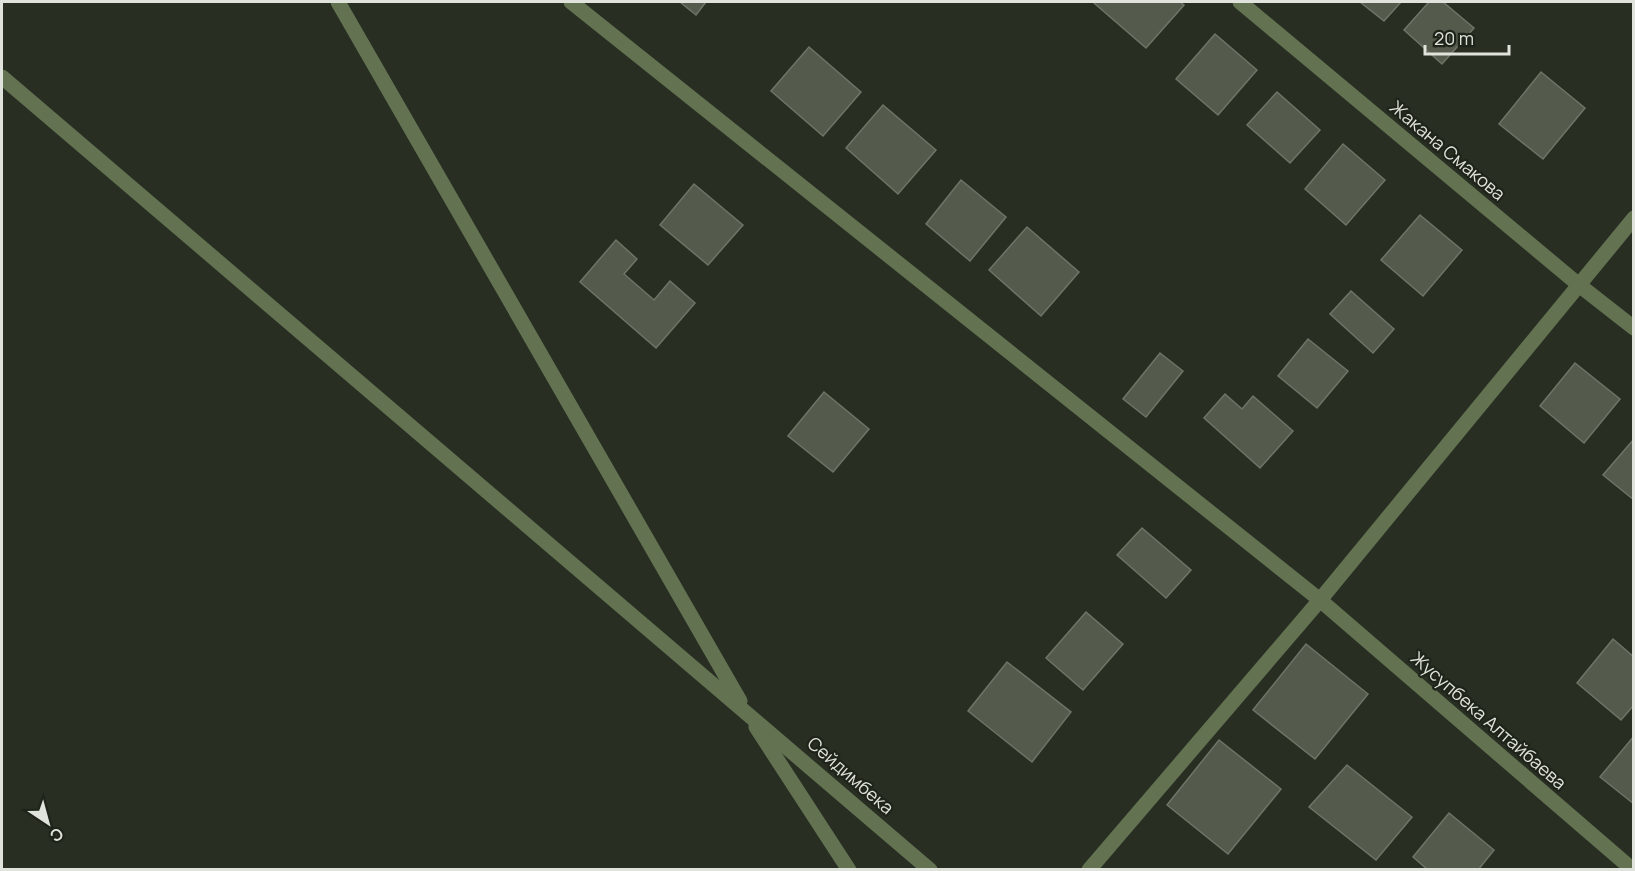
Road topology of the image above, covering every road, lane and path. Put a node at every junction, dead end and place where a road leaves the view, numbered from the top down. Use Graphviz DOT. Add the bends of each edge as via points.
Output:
graph roads {
  1 [pos="338,2"];
  2 [pos="571,2"];
  3 [pos="1240,2"];
  4 [pos="2,77"];
  5 [pos="1634,218"];
  6 [pos="1579,285"];
  7 [pos="1634,328"];
  8 [pos="1320,600"];
  9 [pos="746,711"];
  10 [pos="849,870"];
  11 [pos="930,870"];
  12 [pos="1089,870"];
  13 [pos="1633,870"];
  1 -- 9 [label="street"];
  2 -- 8 [label="street, Жусупбека Алтайбаева"];
  3 -- 6 [label="street, Жакана Смакова"];
  4 -- 9 [label="street, Сейдимбека"];
  5 -- 6 [label="street"];
  6 -- 7 [label="street, Жакана Смакова"];
  6 -- 8 [label="street"];
  8 -- 12 [label="street"];
  8 -- 13 [label="street, Жусупбека Алтайбаева"];
  9 -- 10 [label="street"];
  9 -- 11 [label="street, Сейдимбека"];
}
